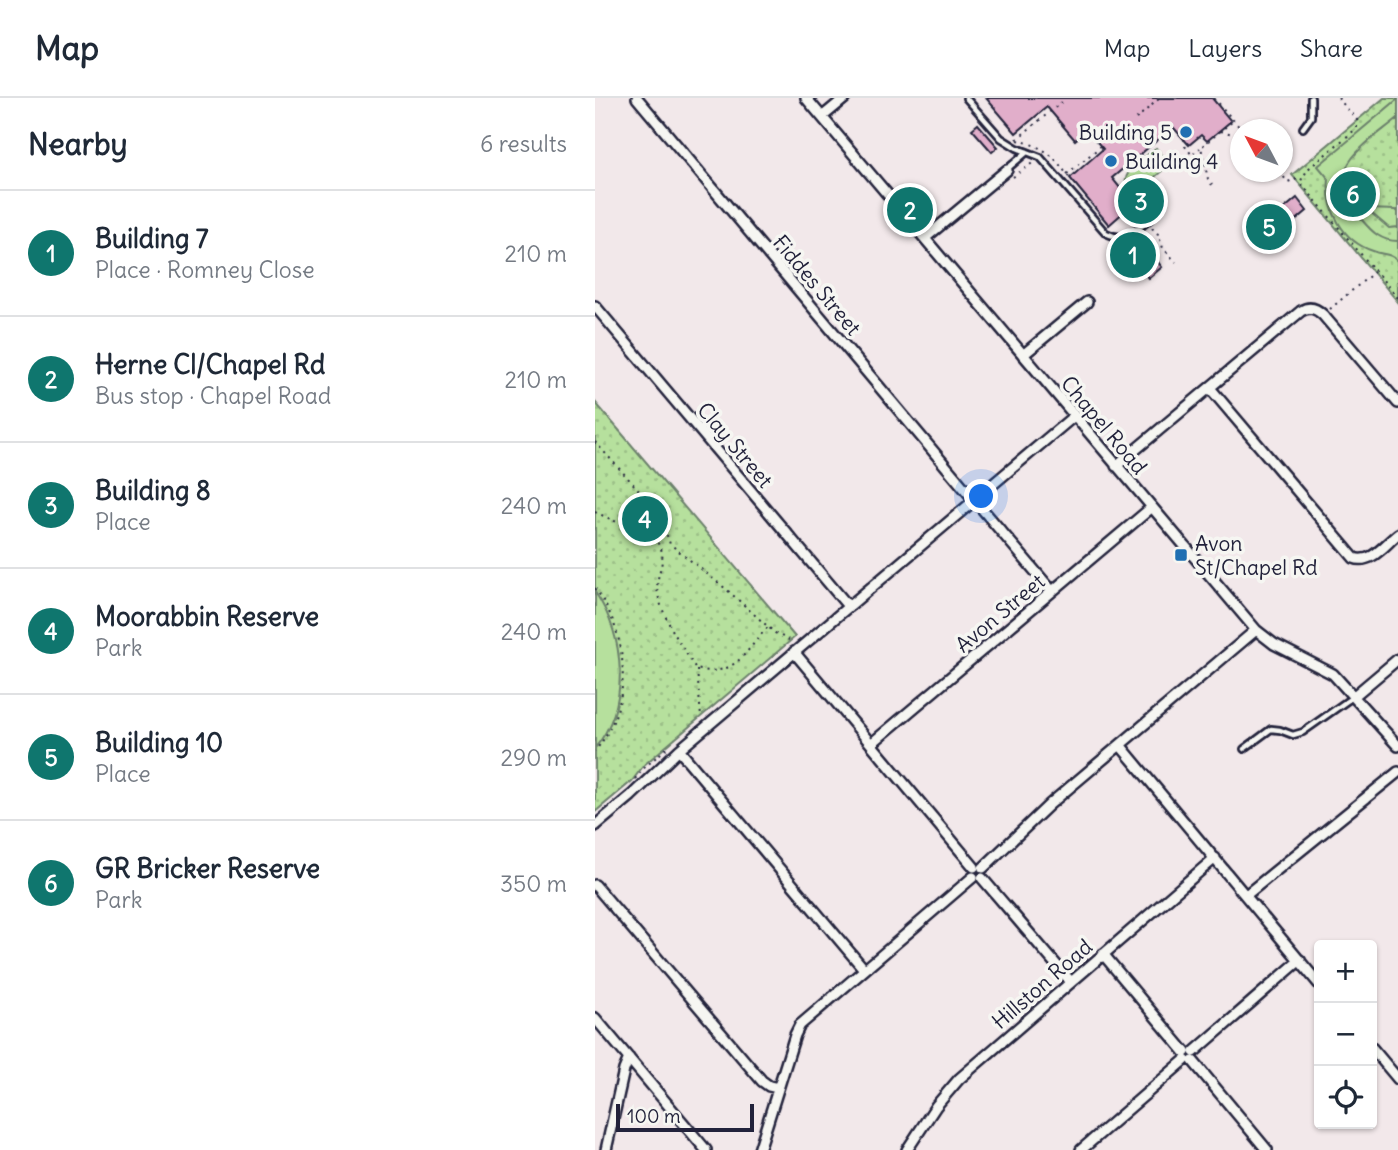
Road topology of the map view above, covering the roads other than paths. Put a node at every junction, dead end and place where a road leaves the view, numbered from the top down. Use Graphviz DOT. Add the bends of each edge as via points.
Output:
graph roads {
  1 [pos="637,98"];
  2 [pos="806,98"];
  3 [pos="845,98"];
  4 [pos="965,98"];
  5 [pos="1311,98"];
  6 [pos="822,117"];
  7 [pos="1303,128"];
  8 [pos="1028,152"];
  9 [pos="1010,174"];
  10 [pos="1148,220"];
  11 [pos="925,238"];
  12 [pos="1087,302"];
  13 [pos="595,306"];
  14 [pos="1023,355"];
  15 [pos="1210,388"];
  16 [pos="1398,403"];
  17 [pos="1074,416"];
  18 [pos="1116,466"];
  19 [pos="974,500"];
  20 [pos="1151,508"];
  21 [pos="1396,539"];
  22 [pos="1052,592"];
  23 [pos="848,606"];
  24 [pos="1256,630"];
  25 [pos="796,650"];
  26 [pos="1398,659"];
  27 [pos="1354,696"];
  28 [pos="871,744"];
  29 [pos="1120,745"];
  30 [pos="676,746"];
  31 [pos="1398,746"];
  32 [pos="1244,749"];
  33 [pos="1398,772"];
  34 [pos="595,826"];
  35 [pos="1215,858"];
  36 [pos="978,873"];
  37 [pos="595,884"];
  38 [pos="1246,895"];
  39 [pos="1103,954"];
  40 [pos="1300,960"];
  41 [pos="864,969"];
  42 [pos="1314,978"];
  43 [pos="1071,982"];
  44 [pos="595,1018"];
  45 [pos="1377,1054"];
  46 [pos="1189,1056"];
  47 [pos="629,1058"];
  48 [pos="1398,1079"];
  49 [pos="778,1088"];
  50 [pos="606,1150"];
  51 [pos="706,1150"];
  52 [pos="759,1150"];
  53 [pos="907,1150"];
  54 [pos="1081,1150"];
  55 [pos="1268,1150"];
  1 -- 19 [label="street, Fiddes Street"];
  2 -- 6 [label="street, Chapel Road"];
  3 -- 6 [label="street"];
  4 -- 8 [label="lane" via="1001,138"];
  5 -- 7 [label="lane" via="1311,117"];
  6 -- 11 [label="street, Chapel Road"];
  8 -- 9 [label="lane"];
  8 -- 10 [label="lane" via="1040,157 1106,233 1124,237"];
  9 -- 11 [label="street"];
  11 -- 14 [label="street, Chapel Road"];
  12 -- 14 [label="street"];
  13 -- 23 [label="street, Clay Street"];
  14 -- 17 [label="street, Chapel Road"];
  15 -- 16 [label="street" via="1301,311 1312,308 1323,314"];
  15 -- 18 [label="street"];
  15 -- 21 [label="street" via="1352,555 1360,560 1371,557"];
  17 -- 18 [label="street, Chapel Road"];
  17 -- 19 [label="street"];
  18 -- 20 [label="street, Chapel Road"];
  19 -- 22 [label="street, Fiddes Street"];
  19 -- 23 [label="street"];
  20 -- 22 [label="street, Avon Street"];
  20 -- 24 [label="street, Chapel Road"];
  22 -- 28 [label="street, Avon Street"];
  23 -- 25 [label="street"];
  24 -- 27 [label="street, Chapel Road" via="1333,674"];
  24 -- 29 [label="street"];
  25 -- 28 [label="street"];
  25 -- 30 [label="street"];
  26 -- 27 [label="street"];
  27 -- 31 [label="street, Chapel Road"];
  27 -- 32 [label="lane" via="1303,732 1293,735 1271,729"];
  28 -- 36 [label="street"];
  29 -- 35 [label="street"];
  29 -- 36 [label="street"];
  30 -- 34 [label="street" via="631,796"];
  30 -- 41 [label="street"];
  33 -- 38 [label="street"];
  35 -- 38 [label="street"];
  35 -- 39 [label="street, Hillston Road"];
  36 -- 41 [label="street"];
  36 -- 43 [label="street"];
  37 -- 49 [label="street" via="762,1081"];
  38 -- 40 [label="street"];
  39 -- 43 [label="street, Hillston Road"];
  39 -- 46 [label="street"];
  40 -- 42 [label="street"];
  40 -- 46 [label="street"];
  41 -- 49 [label="street" via="800,1025"];
  43 -- 53 [label="street, Hillston Road" via="952,1086"];
  44 -- 47 [label="street"];
  45 -- 48 [label="street"];
  46 -- 54 [label="street"];
  46 -- 55 [label="street"];
  47 -- 50 [label="street"];
  47 -- 51 [label="street"];
  49 -- 52 [label="street"];
}
